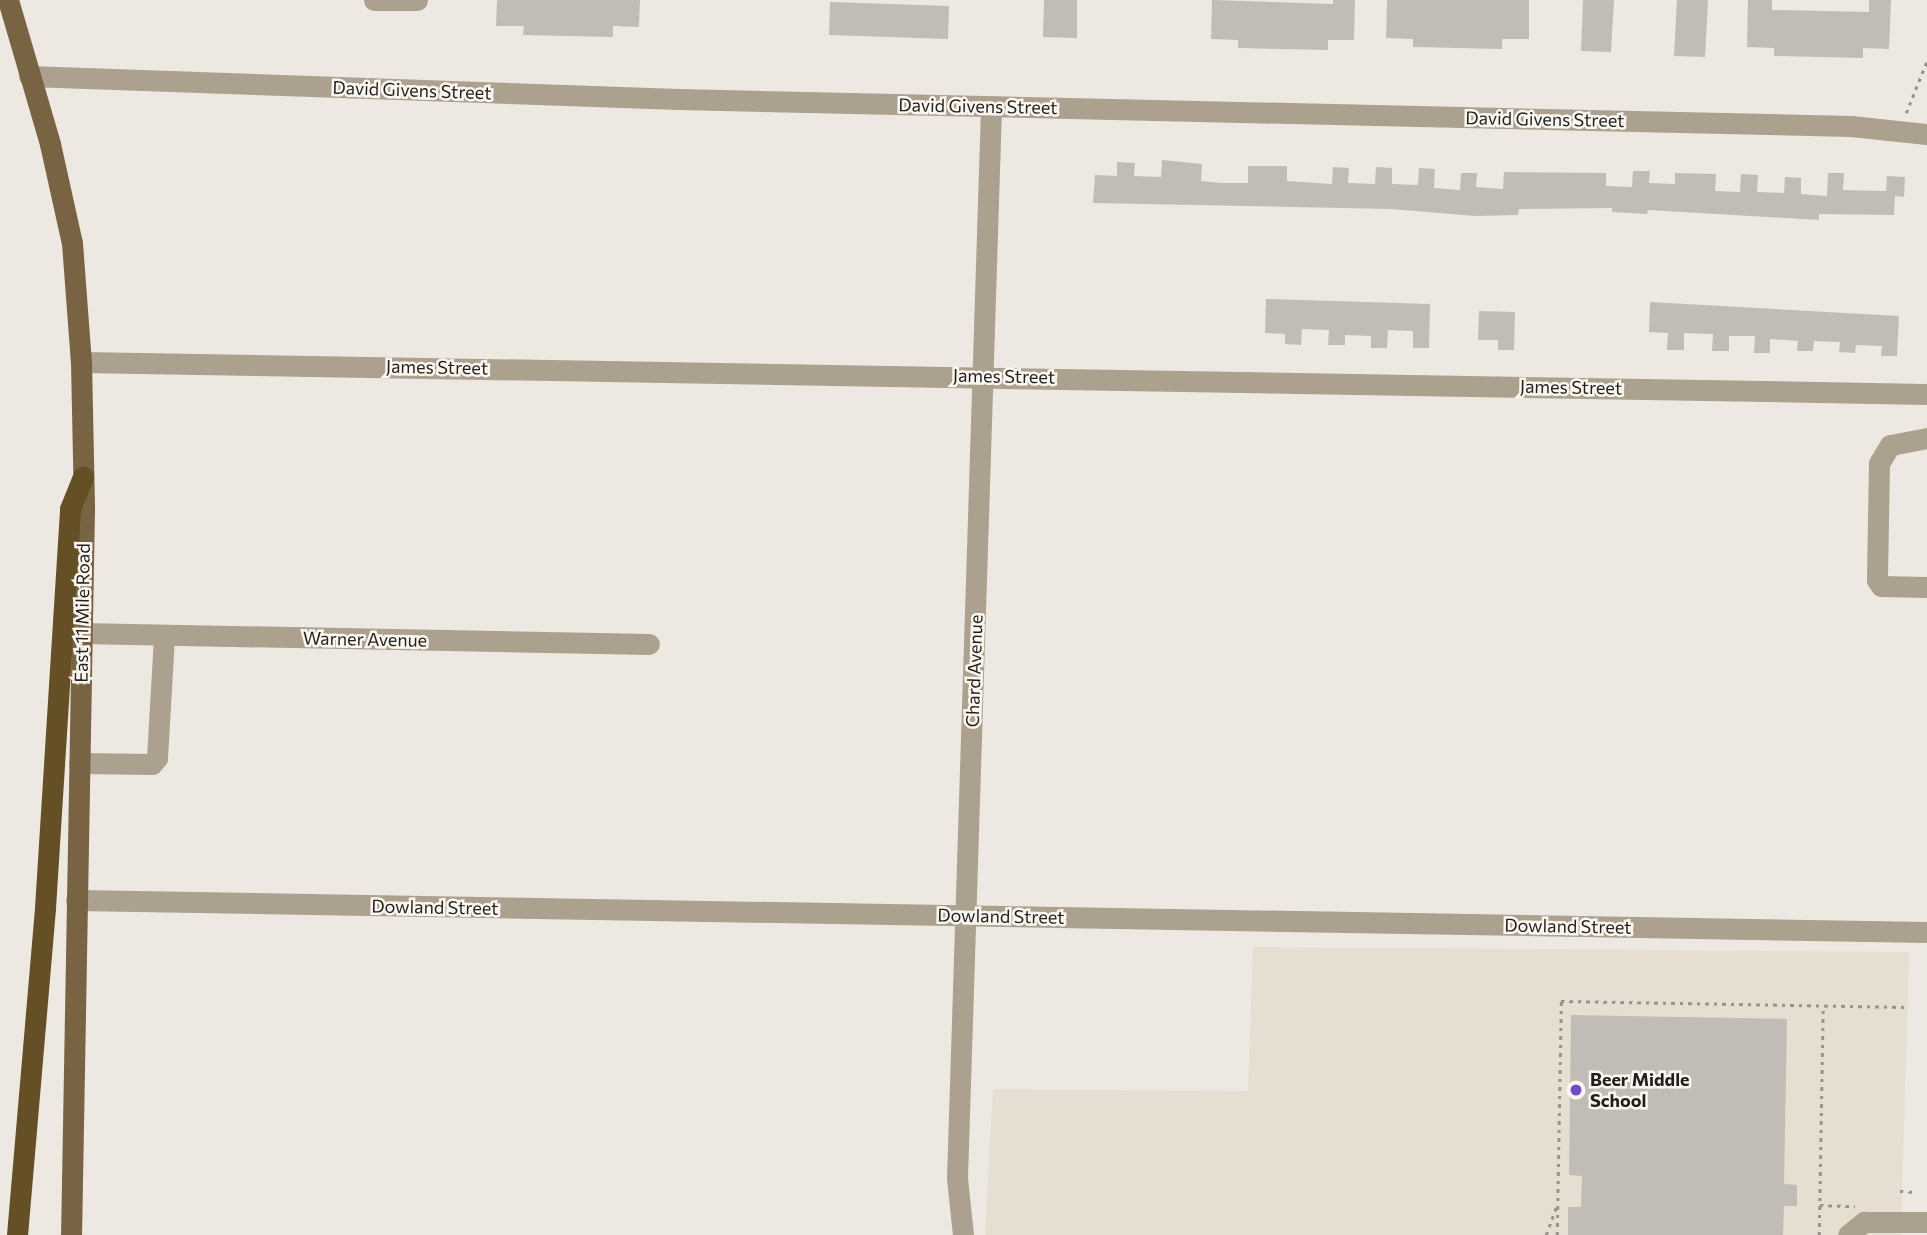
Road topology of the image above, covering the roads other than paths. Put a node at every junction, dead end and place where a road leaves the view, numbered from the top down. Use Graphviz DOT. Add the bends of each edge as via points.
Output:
graph roads {
  1 [pos="8,0"];
  2 [pos="374,0"];
  3 [pos="417,0"];
  4 [pos="0,21"];
  5 [pos="29,76"];
  6 [pos="991,107"];
  7 [pos="1927,134"];
  8 [pos="81,362"];
  9 [pos="982,375"];
  10 [pos="1927,394"];
  11 [pos="1927,438"];
  12 [pos="83,477"];
  13 [pos="1927,587"];
  14 [pos="81,633"];
  15 [pos="164,635"];
  16 [pos="649,644"];
  17 [pos="79,763"];
  18 [pos="76,900"];
  19 [pos="967,915"];
  20 [pos="1927,932"];
  21 [pos="1927,1222"];
  22 [pos="17,1235"];
  23 [pos="71,1235"];
  24 [pos="963,1235"];
  25 [pos="1849,1235"];
  1 -- 5 [label="main road, East 11 Mile Road"];
  2 -- 3 [label="street"];
  4 -- 5 [label="main road" via="13,54"];
  5 -- 6 [label="street, David Givens Street"];
  5 -- 8 [label="main road, East 11 Mile Road" via="72,243"];
  6 -- 7 [label="street, David Givens Street"];
  6 -- 9 [label="street, Chard Avenue"];
  8 -- 9 [label="street, James Street"];
  8 -- 12 [label="main road, East 11 Mile Road"];
  9 -- 10 [label="street, James Street"];
  9 -- 19 [label="street, Chard Avenue"];
  11 -- 13 [label="street" via="1890,445 1879,463 1877,580 1881,586"];
  12 -- 14 [label="main road, East 11 Mile Road"];
  12 -- 22 [label="highway" via="70,509 46,908"];
  14 -- 15 [label="street, Warner Avenue"];
  14 -- 17 [label="main road, East 11 Mile Road"];
  15 -- 16 [label="street, Warner Avenue"];
  15 -- 17 [label="street" via="157,758 152,764"];
  17 -- 18 [label="main road, East 11 Mile Road"];
  18 -- 19 [label="street, Dowland Street"];
  18 -- 23 [label="main road, East 11 Mile Road"];
  19 -- 20 [label="street, Dowland Street"];
  19 -- 24 [label="street, Chard Avenue" via="957,1178"];
  21 -- 25 [label="street" via="1864,1222"];
}
